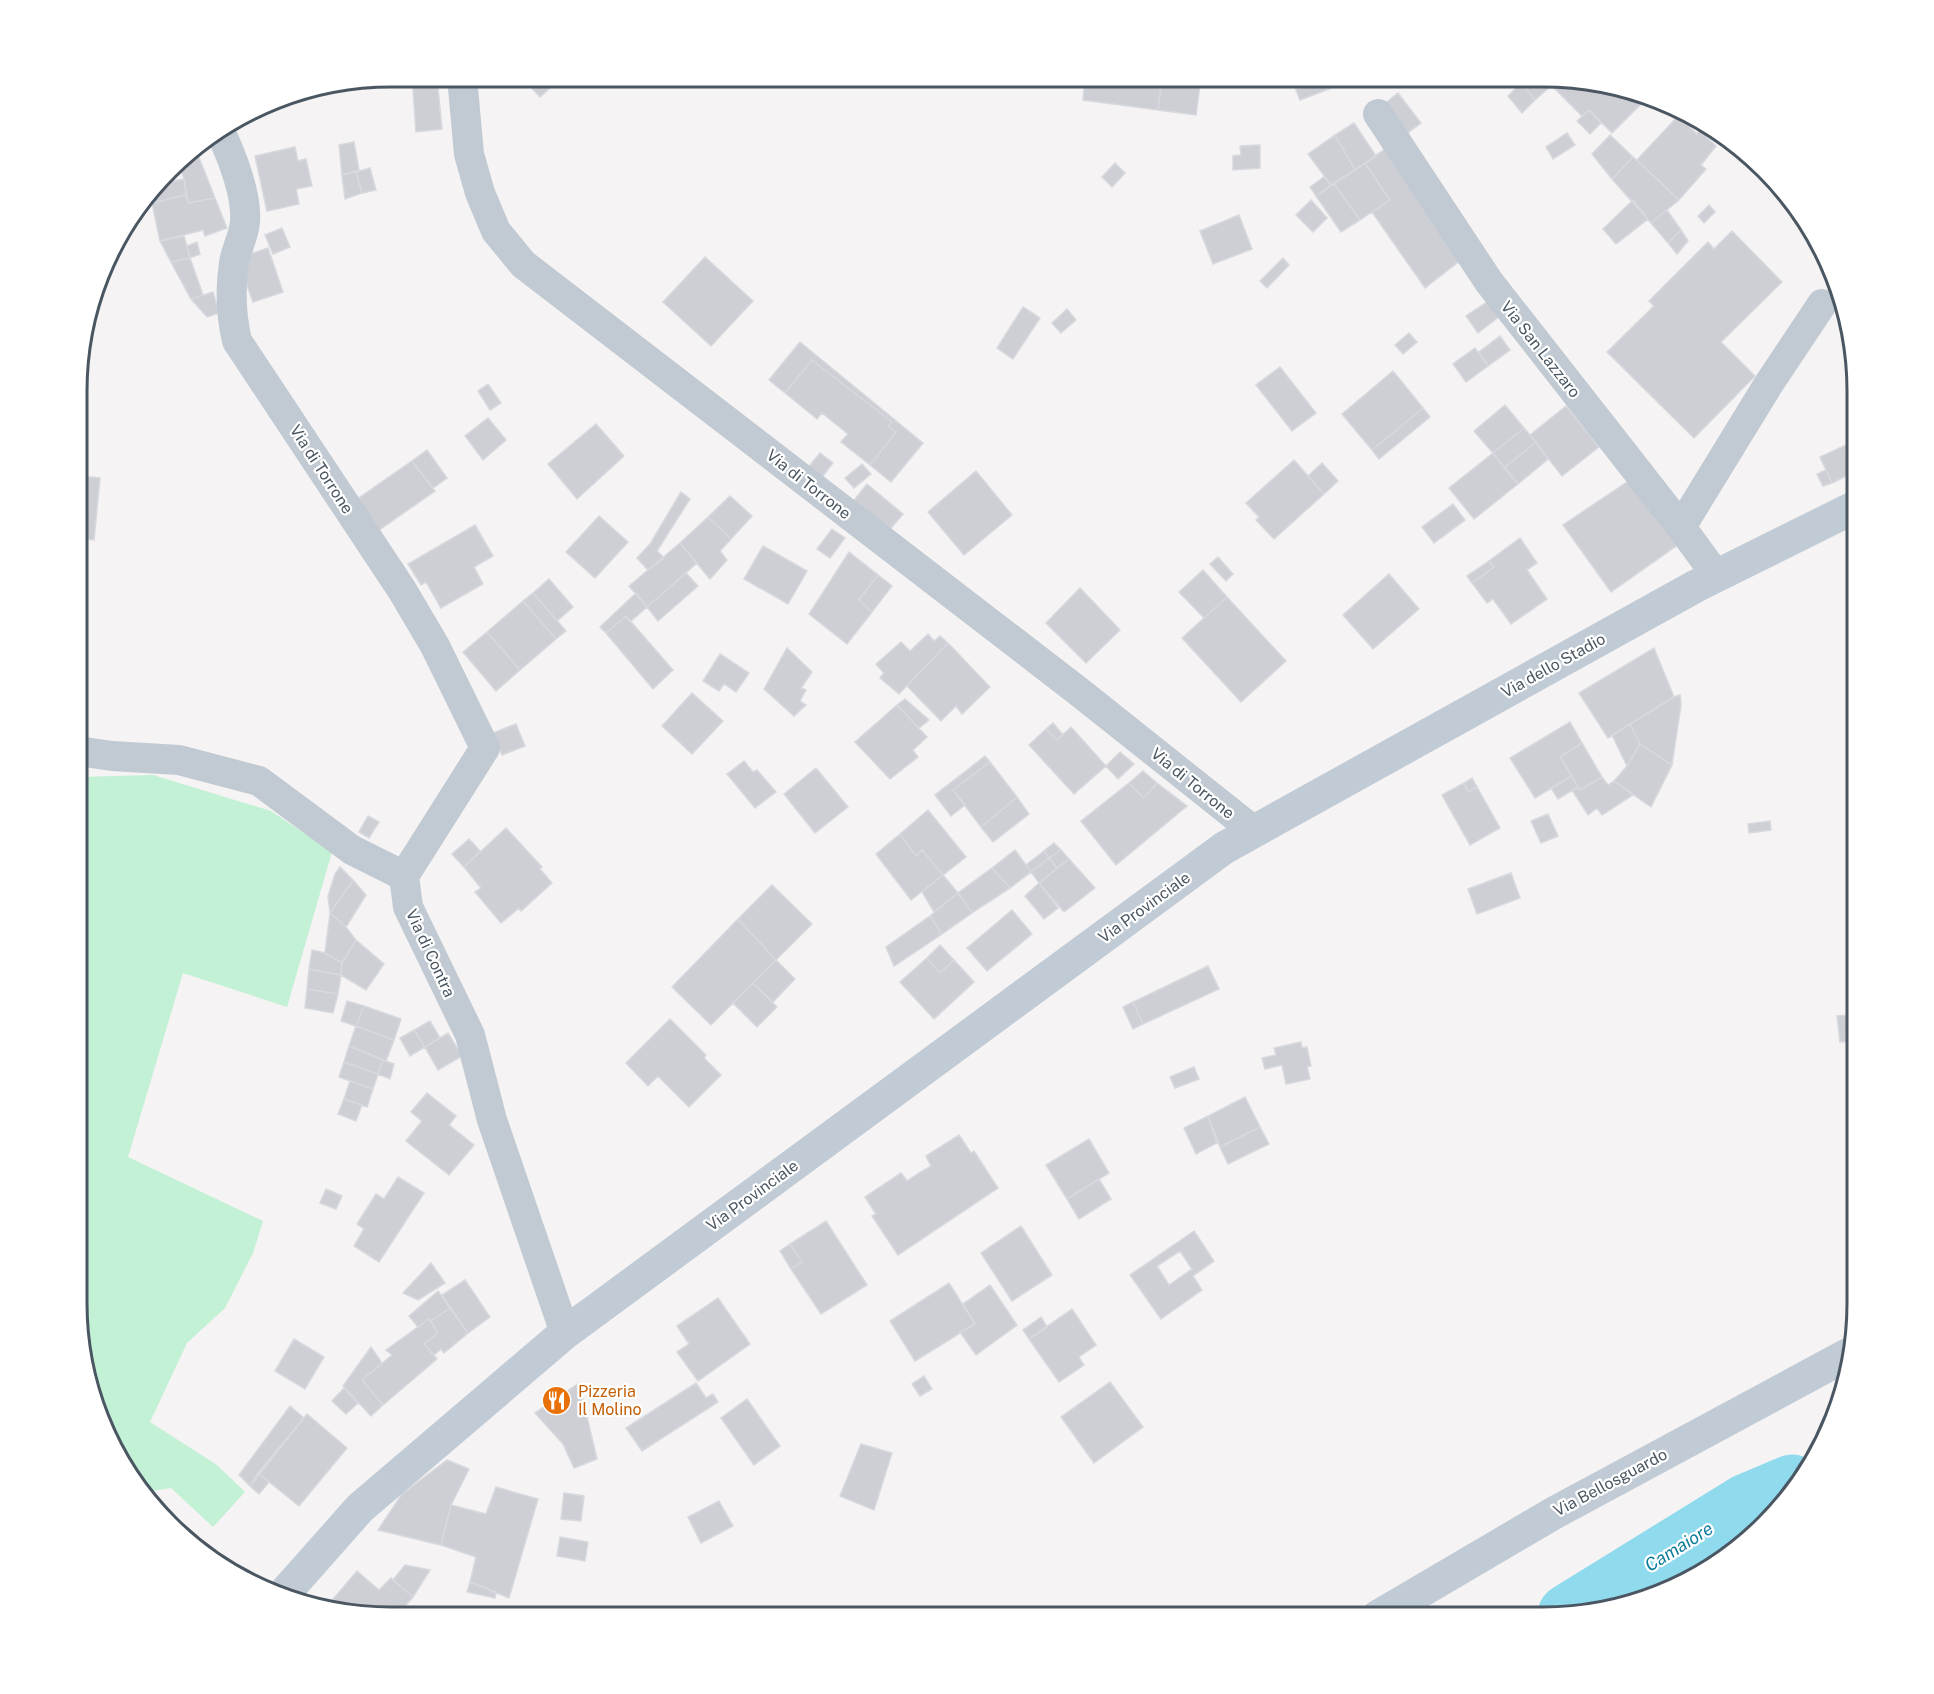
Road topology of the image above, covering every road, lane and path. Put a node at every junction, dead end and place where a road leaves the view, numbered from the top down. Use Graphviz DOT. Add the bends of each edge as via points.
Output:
graph roads {
  1 [pos="463,87"];
  2 [pos="1378,114"];
  3 [pos="223,138"];
  4 [pos="1822,304"];
  5 [pos="1847,511"];
  6 [pos="1681,527"];
  7 [pos="1716,575"];
  8 [pos="87,752"];
  9 [pos="1254,831"];
  10 [pos="404,876"];
  11 [pos="565,1333"];
  12 [pos="1842,1358"];
  13 [pos="288,1589"];
  14 [pos="1394,1607"];
  1 -- 9 [label="street, Via di Torrone" via="469,154 480,193 496,231 523,264"];
  2 -- 6 [label="street, Via San Lazzaro" via="1489,282"];
  3 -- 10 [label="street, Via di Torrone" via="240,184 245,222 234,262 231,318 237,341 402,590 435,646 485,748"];
  4 -- 6 [label="street"];
  5 -- 7 [label="street, Via dello Stadio"];
  6 -- 7 [label="street, Via San Lazzaro"];
  7 -- 9 [label="street, Via dello Stadio"];
  8 -- 10 [label="street" via="179,760 259,781 352,850"];
  9 -- 11 [label="street, Via Provinciale" via="1224,848"];
  10 -- 11 [label="street, Via di Contra" via="408,907 470,1035 492,1120"];
  11 -- 13 [label="street, Via Provinciale" via="360,1508"];
  12 -- 14 [label="street, Via Bellosguardo" via="1554,1513"];
}
